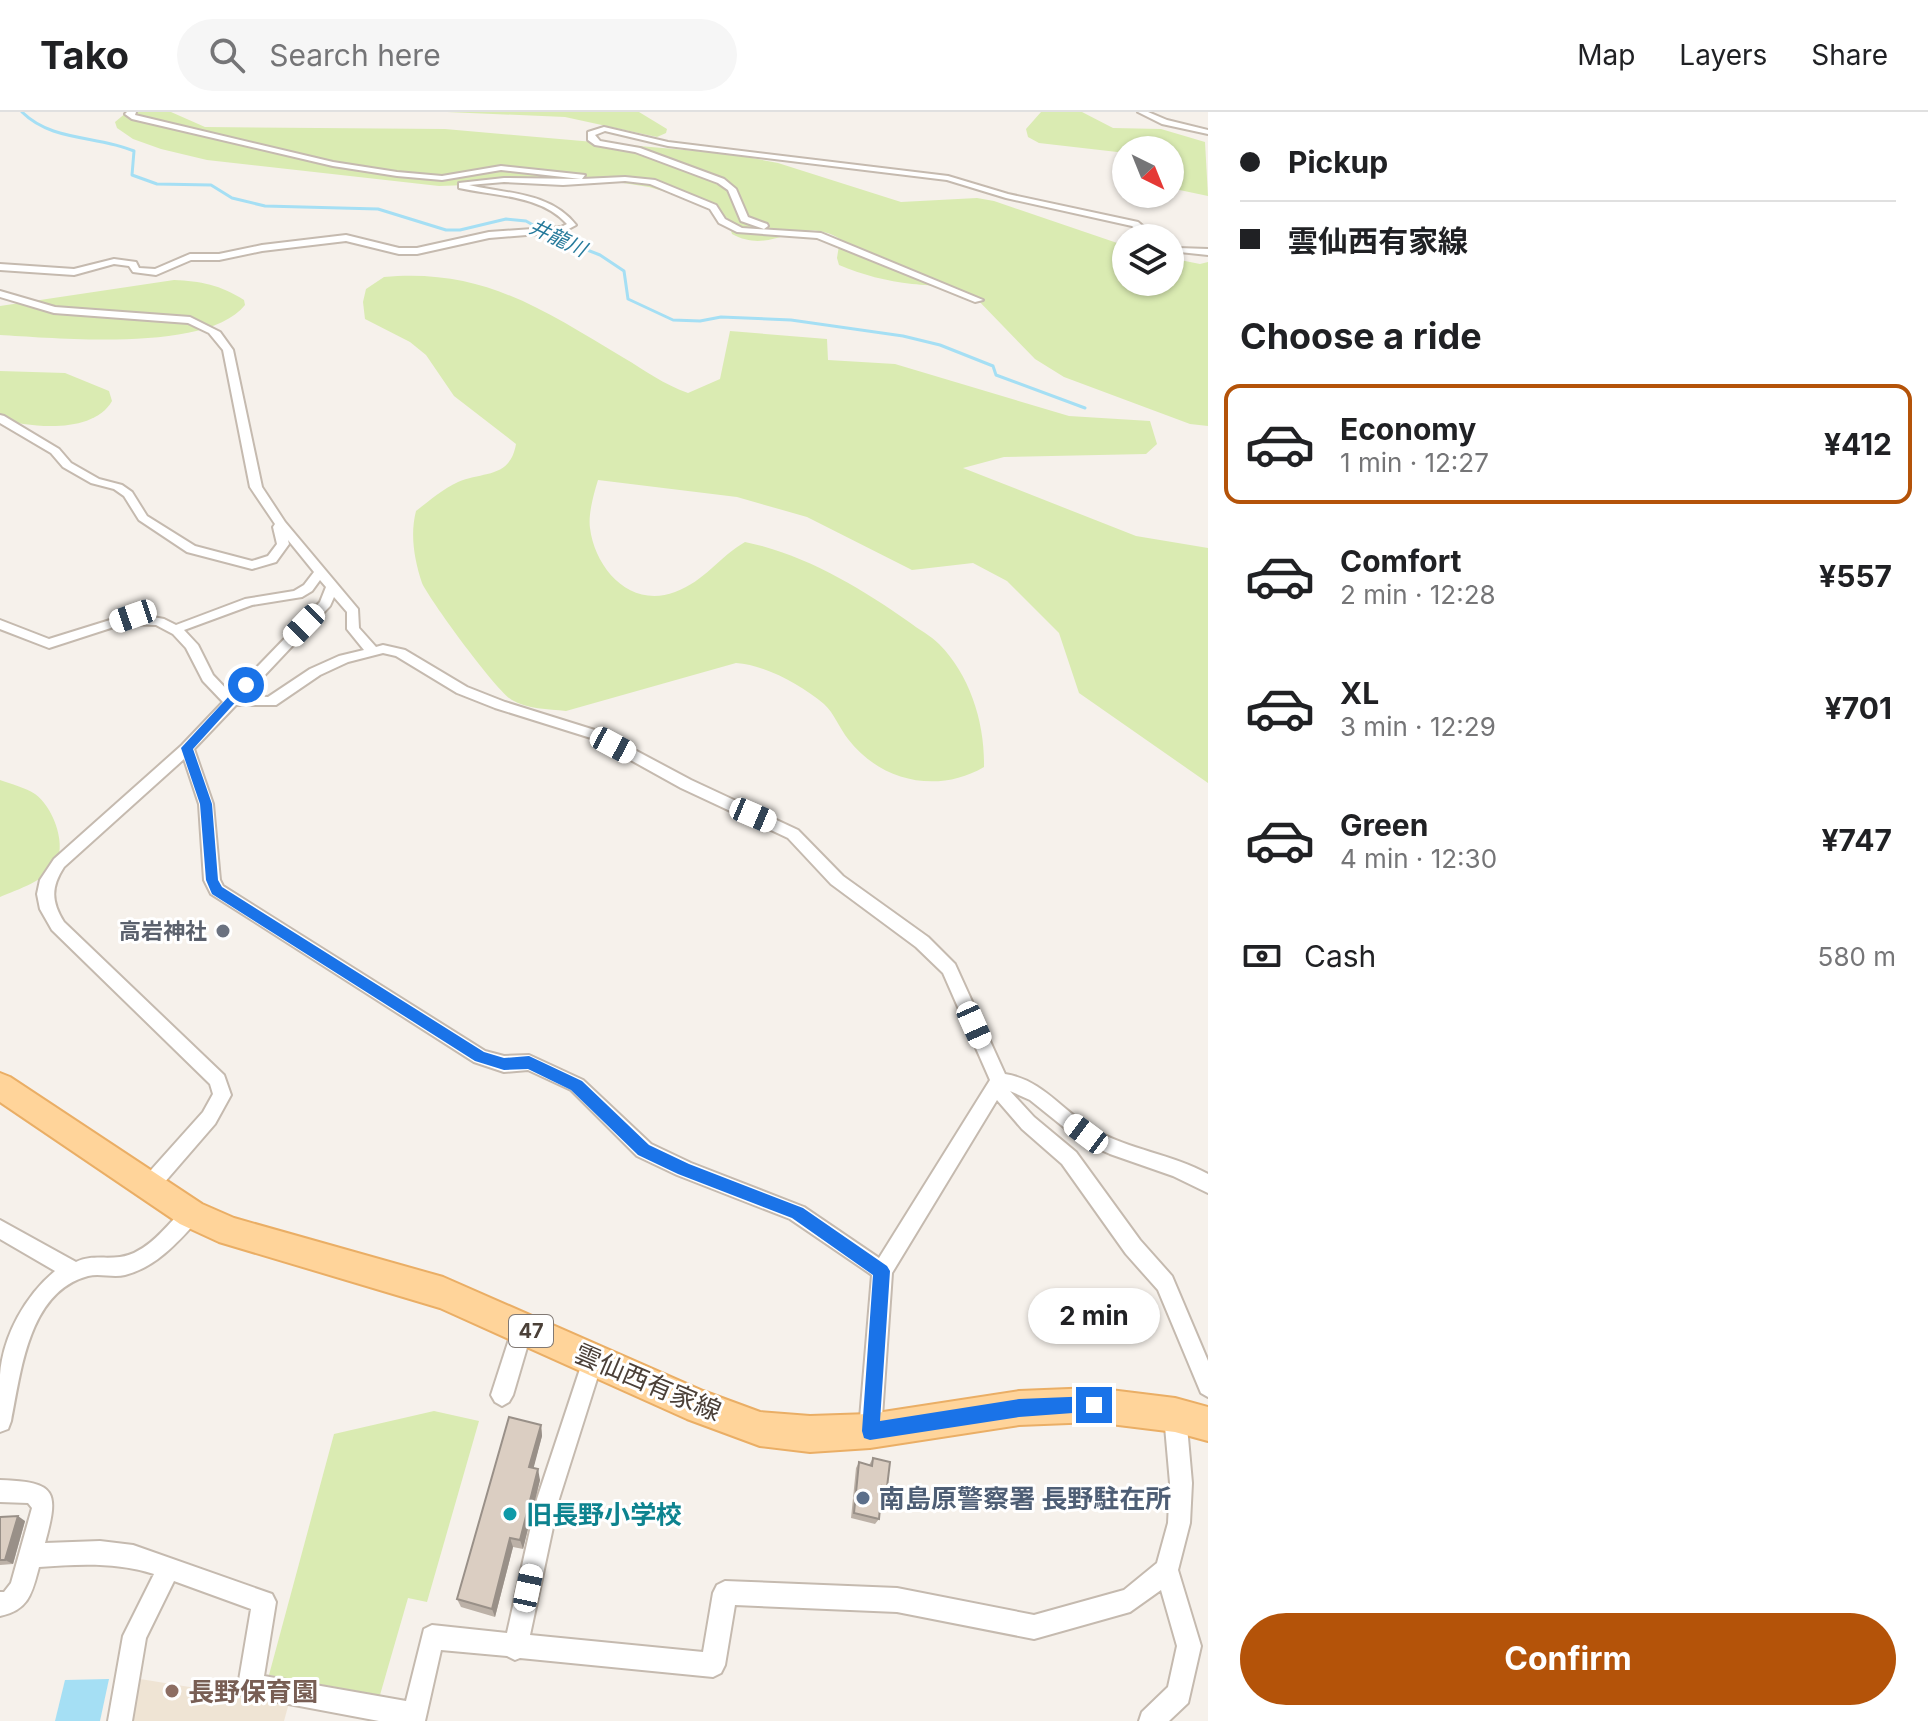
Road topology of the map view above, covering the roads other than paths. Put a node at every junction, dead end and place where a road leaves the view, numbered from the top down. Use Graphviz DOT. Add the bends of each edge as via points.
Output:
graph roads {
  1 [pos="132,112"];
  2 [pos="1142,112"];
  3 [pos="1208,132"];
  4 [pos="599,179"];
  5 [pos="1135,224"];
  6 [pos="797,233"];
  7 [pos="1184,251"];
  8 [pos="1208,252"];
  9 [pos="0,267"];
  10 [pos="0,294"];
  11 [pos="978,300"];
  12 [pos="0,418"];
  13 [pos="281,524"];
  14 [pos="321,570"];
  15 [pos="331,588"];
  16 [pos="0,624"];
  17 [pos="173,630"];
  18 [pos="372,651"];
  19 [pos="229,700"];
  20 [pos="187,748"];
  21 [pos="998,1084"];
  22 [pos="0,1086"];
  23 [pos="1208,1184"];
  24 [pos="150,1185"];
  25 [pos="191,1214"];
  26 [pos="0,1229"];
  27 [pos="74,1271"];
  28 [pos="882,1271"];
  29 [pos="523,1327"];
  30 [pos="593,1360"];
  31 [pos="1208,1386"];
  32 [pos="502,1395"];
  33 [pos="1192,1419"];
  34 [pos="0,1421"];
  35 [pos="870,1431"];
  36 [pos="0,1491"];
  37 [pos="30,1556"];
  38 [pos="169,1568"];
  39 [pos="1167,1570"];
  40 [pos="0,1604"];
  41 [pos="515,1648"];
  42 [pos="120,1721"];
  43 [pos="1151,1721"];
  1 -- 4 [label="street" via="132,117 230,141 385,173 442,178 524,168"];
  2 -- 3 [label="street"];
  4 -- 6 [label="street" via="638,179 662,186 713,207 725,224 747,232"];
  4 -- 9 [label="street" via="463,183 538,203 572,225 417,251 346,238 190,257 156,272 112,260 84,271"];
  5 -- 6 [label="street" via="948,178 668,144 604,129 591,134 598,143 637,150 721,181 732,189 744,219"];
  6 -- 11 [label="street" via="830,239"];
  7 -- 8 [label="street"];
  10 -- 13 [label="street" via="54,310 190,320 211,327 228,350 256,487"];
  12 -- 13 [label="street" via="55,451 67,465 118,487 143,518 191,549 261,564 283,544"];
  13 -- 14 [label="street"];
  14 -- 15 [label="street"];
  14 -- 17 [label="street" via="298,594 249,602"];
  15 -- 18 [label="street" via="353,612 353,629"];
  15 -- 19 [label="street" via="326,603"];
  16 -- 17 [label="street" via="49,644 133,616"];
  17 -- 19 [label="street" via="190,644 207,676"];
  18 -- 19 [label="street" via="315,672 271,702"];
  18 -- 21 [label="street" via="392,650 462,690 596,735 793,834 837,880 922,942 949,969"];
  19 -- 20 [label="street"];
  20 -- 24 [label="street" via="59,863 43,894 58,926 218,1080 222,1095 209,1118"];
  20 -- 28 [label="street" via="206,804 217,890 480,1057 504,1064 529,1062 577,1085 644,1150 797,1213"];
  21 -- 23 [label="street" via="1029,1087 1086,1134 1129,1154 1190,1172"];
  21 -- 28 [label="street"];
  21 -- 31 [label="street" via="1028,1123 1069,1158 1165,1283"];
  22 -- 24 [label="main road, 雲仙西有家線 / 47"];
  24 -- 25 [label="main road, 雲仙西有家線 / 47"];
  25 -- 27 [label="street" via="156,1250 133,1263"];
  25 -- 29 [label="main road, 雲仙西有家線 / 47" via="230,1232 443,1293"];
  26 -- 27 [label="street"];
  27 -- 34 [label="street" via="33,1306 23,1326"];
  28 -- 35 [label="street"];
  29 -- 30 [label="main road, 雲仙西有家線 / 47"];
  29 -- 32 [label="street"];
  30 -- 35 [label="main road, 雲仙西有家線 / 47" via="760,1429 810,1434"];
  30 -- 41 [label="street" via="548,1499"];
  33 -- 35 [label="main road, 雲仙西有家線 / 47" via="1094,1405 1019,1408"];
  33 -- 39 [label="street" via="1179,1523"];
  36 -- 37 [label="street" via="32,1492 41,1500"];
  37 -- 38 [label="street" via="106,1550"];
  37 -- 40 [label="street" via="18,1596"];
  38 -- 41 [label="street" via="264,1602 250,1686 415,1715 432,1637"];
  38 -- 42 [label="street" via="135,1636"];
  39 -- 41 [label="street" via="1130,1600 1034,1627 897,1600 725,1593 713,1665"];
  39 -- 43 [label="street" via="1189,1646 1179,1694"];
}
